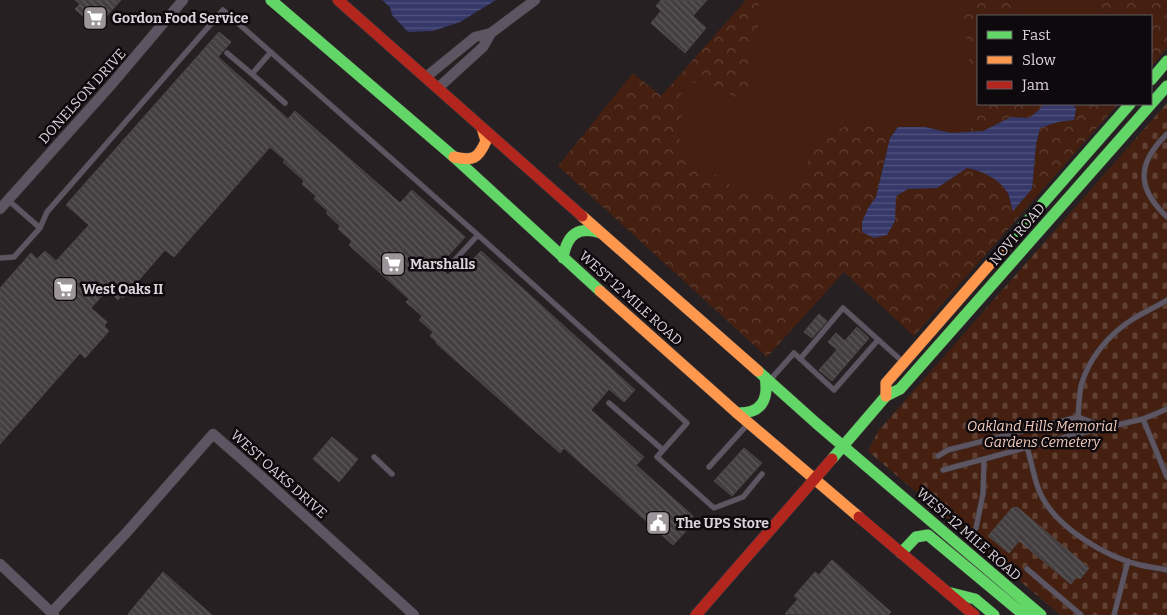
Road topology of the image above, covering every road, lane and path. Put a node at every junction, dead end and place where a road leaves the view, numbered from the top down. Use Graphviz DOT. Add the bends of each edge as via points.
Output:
graph roads {
  1 [pos="183,0"];
  2 [pos="271,0"];
  3 [pos="338,0"];
  4 [pos="535,0"];
  5 [pos="491,33"];
  6 [pos="271,52"];
  7 [pos="227,53"];
  8 [pos="1167,61"];
  9 [pos="252,74"];
  10 [pos="426,77"];
  11 [pos="1152,79"];
  12 [pos="1167,86"];
  13 [pos="438,88"];
  14 [pos="285,103"];
  15 [pos="1152,103"];
  16 [pos="1129,105"];
  17 [pos="1150,105"];
  18 [pos="482,128"];
  19 [pos="1167,134"];
  20 [pos="454,157"];
  21 [pos="8,200"];
  22 [pos="0,209"];
  23 [pos="1167,217"];
  24 [pos="40,228"];
  25 [pos="602,234"];
  26 [pos="478,235"];
  27 [pos="0,258"];
  28 [pos="563,258"];
  29 [pos="452,263"];
  30 [pos="1167,300"];
  31 [pos="878,340"];
  32 [pos="800,358"];
  33 [pos="903,363"];
  34 [pos="767,379"];
  35 [pos="886,396"];
  36 [pos="609,403"];
  37 [pos="1167,409"];
  38 [pos="737,413"];
  39 [pos="1078,418"];
  40 [pos="1144,420"];
  41 [pos="749,422"];
  42 [pos="1106,428"];
  43 [pos="843,446"];
  44 [pos="1027,447"];
  45 [pos="663,450"];
  46 [pos="938,456"];
  47 [pos="374,457"];
  48 [pos="984,459"];
  49 [pos="709,467"];
  50 [pos="943,470"];
  51 [pos="392,474"];
  52 [pos="762,474"];
  53 [pos="1167,477"];
  54 [pos="815,478"];
  55 [pos="976,528"];
  56 [pos="901,553"];
  57 [pos="1128,561"];
  58 [pos="0,564"];
  59 [pos="1027,569"];
  60 [pos="1167,570"];
  61 [pos="947,592"];
  62 [pos="53,614"];
  63 [pos="414,615"];
  64 [pos="696,615"];
  65 [pos="974,615"];
  66 [pos="994,615"];
  67 [pos="1036,615"];
  68 [pos="1041,615"];
  69 [pos="1080,615"];
  70 [pos="1114,615"];
  1 -- 21 [label="street, DONELSON DRIVE" via="112,85"];
  2 -- 20 [label="main road, WEST 12 MILE ROAD"];
  3 -- 10 [label="main road, WEST 12 MILE ROAD"];
  4 -- 5 [label="street"];
  5 -- 10 [label="street" via="475,37"];
  5 -- 13 [label="street" via="483,47"];
  6 -- 9 [label="lane"];
  6 -- 24 [label="lane" via="224,10 47,212"];
  6 -- 26 [label="lane"];
  7 -- 9 [label="lane"];
  8 -- 11 [label="main road"];
  9 -- 14 [label="lane"];
  10 -- 13 [label="main road, WEST 12 MILE ROAD"];
  12 -- 15 [label="main road, NOVI ROAD"];
  13 -- 18 [label="main road, WEST 12 MILE ROAD"];
  16 -- 33 [label="main road, NOVI ROAD"];
  17 -- 35 [label="main road, NOVI ROAD" via="900,390"];
  18 -- 20 [label="main road" via="486,141 480,154 468,160"];
  18 -- 25 [label="main road, WEST 12 MILE ROAD"];
  19 -- 23 [label="lane" via="1148,156 1144,168 1144,180 1152,200"];
  20 -- 28 [label="main road, WEST 12 MILE ROAD"];
  21 -- 22 [label="street, DONELSON DRIVE"];
  21 -- 24 [label="lane"];
  24 -- 27 [label="lane" via="14,257"];
  25 -- 28 [label="main road" via="580,230 570,236 564,246"];
  25 -- 34 [label="main road, WEST 12 MILE ROAD"];
  26 -- 29 [label="lane"];
  26 -- 45 [label="lane" via="686,423"];
  28 -- 38 [label="main road, WEST 12 MILE ROAD"];
  30 -- 39 [label="lane" via="1133,318 1101,347 1086,371"];
  31 -- 32 [label="lane" via="834,390"];
  31 -- 32 [label="lane" via="843,308"];
  31 -- 33 [label="lane"];
  32 -- 34 [label="lane" via="794,353"];
  33 -- 35 [label="main road, NOVI ROAD" via="886,382"];
  34 -- 38 [label="main road" via="762,404 754,411"];
  34 -- 43 [label="main road, WEST 12 MILE ROAD"];
  35 -- 43 [label="main road, NOVI ROAD"];
  36 -- 45 [label="lane"];
  37 -- 40 [label="lane"];
  38 -- 41 [label="main road, WEST 12 MILE ROAD"];
  39 -- 42 [label="lane"];
  39 -- 46 [label="lane" via="948,450"];
  40 -- 42 [label="lane"];
  40 -- 53 [label="lane"];
  41 -- 49 [label="lane"];
  41 -- 54 [label="main road, WEST 12 MILE ROAD"];
  42 -- 44 [label="lane"];
  43 -- 54 [label="main road, NOVI ROAD"];
  43 -- 68 [label="main road, WEST 12 MILE ROAD"];
  44 -- 48 [label="lane"];
  44 -- 57 [label="lane" via="1040,493 1053,514 1078,535"];
  45 -- 52 [label="lane" via="657,457 714,508 743,497"];
  47 -- 51 [label="lane"];
  48 -- 50 [label="lane"];
  48 -- 55 [label="lane" via="984,494"];
  54 -- 56 [label="main road, WEST 12 MILE ROAD"];
  54 -- 64 [label="main road, NOVI ROAD"];
  56 -- 61 [label="main road, WEST 12 MILE ROAD"];
  56 -- 67 [label="main road" via="916,536 928,535 1018,610"];
  57 -- 60 [label="lane"];
  57 -- 70 [label="lane"];
  58 -- 62 [label="street, WEST OAKS DRIVE"];
  59 -- 69 [label="lane"];
  61 -- 65 [label="main road, WEST 12 MILE ROAD"];
  61 -- 66 [label="main road" via="975,599"];
  62 -- 63 [label="street, WEST OAKS DRIVE" via="213,434"];
}
